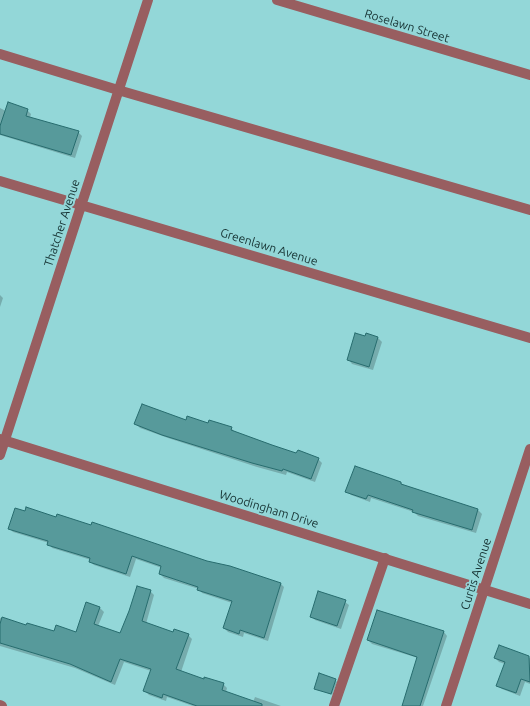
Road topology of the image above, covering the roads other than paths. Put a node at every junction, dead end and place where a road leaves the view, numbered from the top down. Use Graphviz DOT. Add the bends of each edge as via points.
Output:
graph roads {
  1 [pos="148,0"];
  2 [pos="277,0"];
  3 [pos="0,54"];
  4 [pos="530,75"];
  5 [pos="118,90"];
  6 [pos="0,180"];
  7 [pos="81,204"];
  8 [pos="530,210"];
  9 [pos="530,338"];
  10 [pos="2,440"];
  11 [pos="530,449"];
  12 [pos="0,455"];
  13 [pos="384,558"];
  14 [pos="484,590"];
  15 [pos="530,604"];
  16 [pos="334,706"];
  17 [pos="446,706"];
  1 -- 5 [label="street, Thatcher Avenue"];
  2 -- 4 [label="street, Roselawn Street"];
  3 -- 5 [label="street"];
  5 -- 7 [label="street, Thatcher Avenue"];
  5 -- 8 [label="street"];
  6 -- 7 [label="street, Greenlawn Avenue"];
  7 -- 9 [label="street, Greenlawn Avenue"];
  7 -- 10 [label="street, Thatcher Avenue"];
  10 -- 12 [label="street, Thatcher Avenue"];
  10 -- 13 [label="street, Woodingham Drive"];
  11 -- 14 [label="street, Curtis Avenue"];
  13 -- 14 [label="street, Woodingham Drive"];
  13 -- 16 [label="street"];
  14 -- 15 [label="street, Woodingham Drive"];
  14 -- 17 [label="street, Curtis Avenue"];
}
